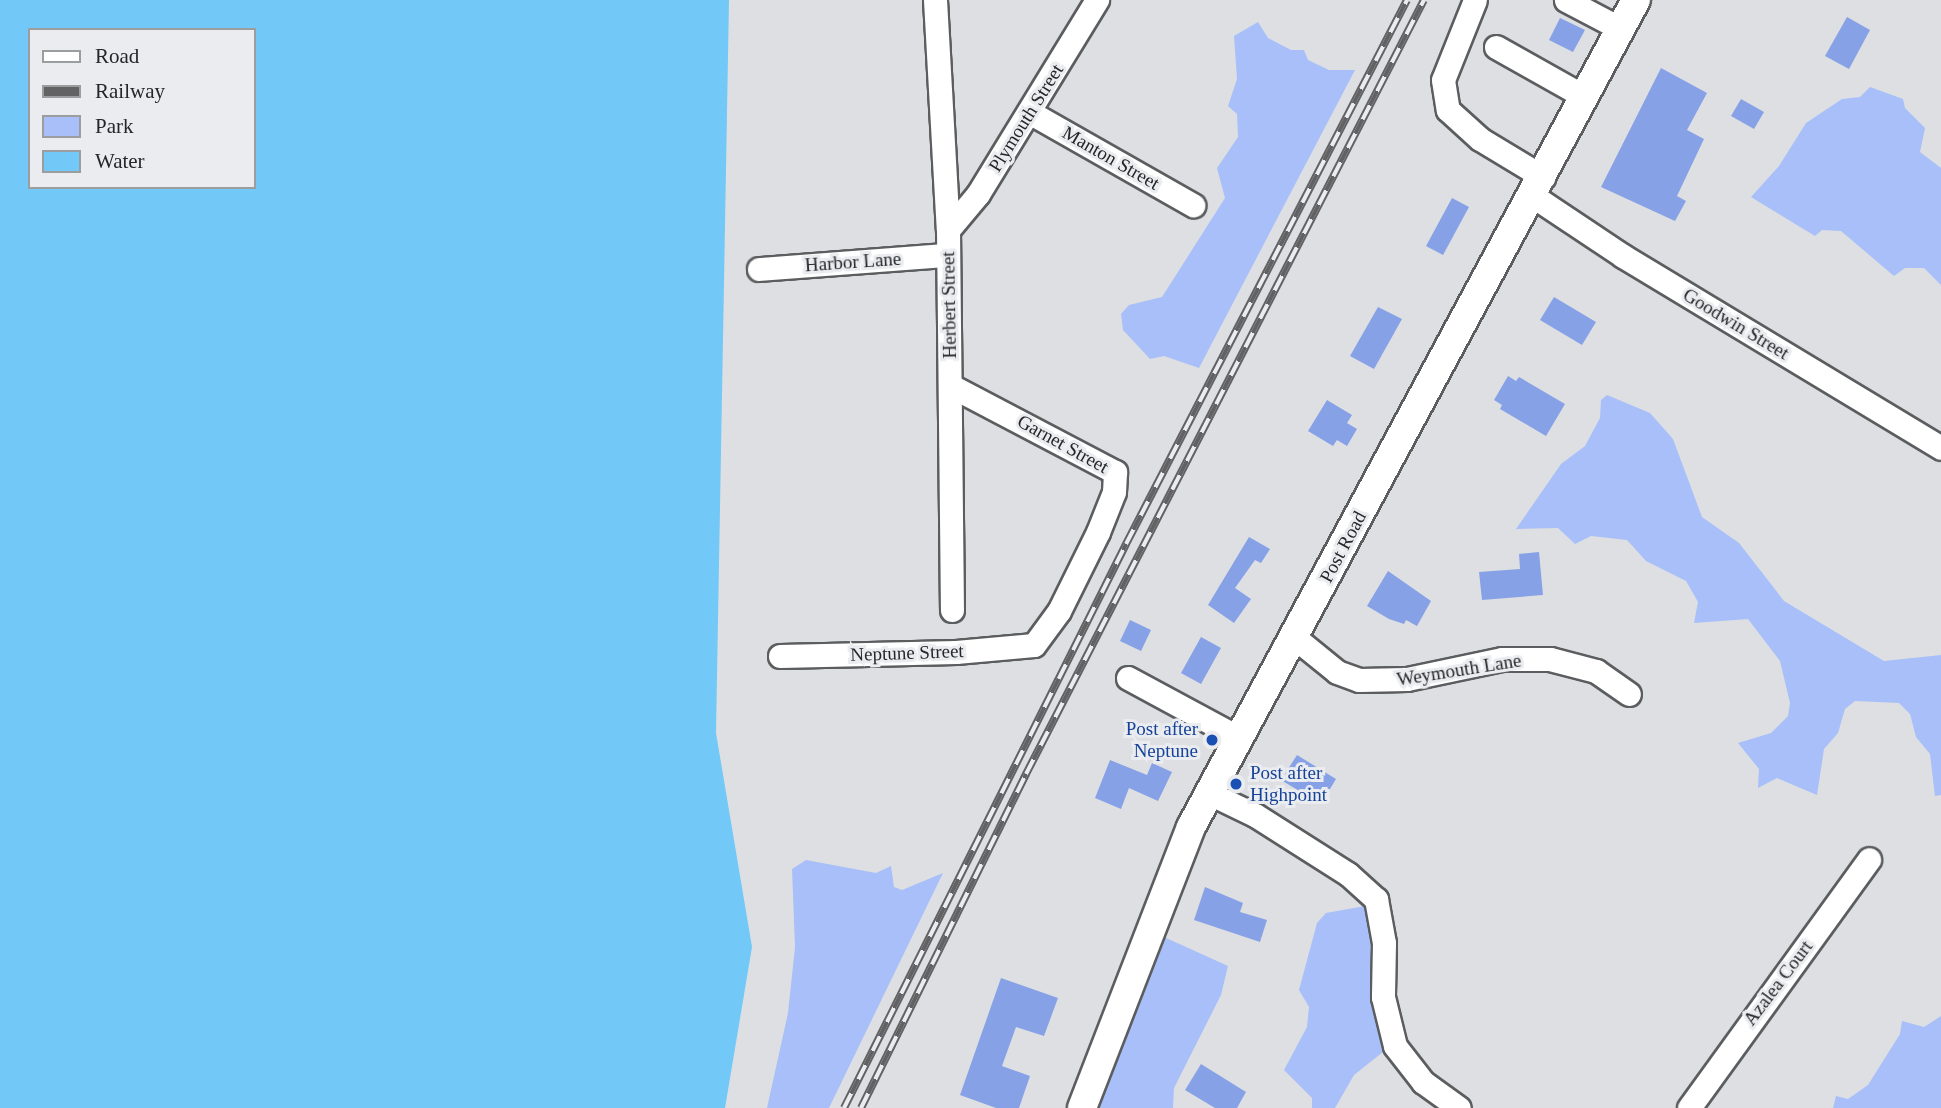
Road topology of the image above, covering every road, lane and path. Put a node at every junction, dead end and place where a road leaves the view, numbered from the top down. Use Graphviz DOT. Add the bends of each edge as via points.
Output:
graph roads {
  1 [pos="935,0"];
  2 [pos="1097,0"];
  3 [pos="1475,0"];
  4 [pos="1566,0"];
  5 [pos="1636,0"];
  6 [pos="1621,29"];
  7 [pos="1496,47"];
  8 [pos="1585,97"];
  9 [pos="1029,112"];
  10 [pos="1538,187"];
  11 [pos="1193,205"];
  12 [pos="948,230"];
  13 [pos="946,255"];
  14 [pos="760,269"];
  15 [pos="951,386"];
  16 [pos="1941,448"];
  17 [pos="952,610"];
  18 [pos="1294,637"];
  19 [pos="1034,645"];
  20 [pos="780,656"];
  21 [pos="1128,678"];
  22 [pos="1629,694"];
  23 [pos="1239,738"];
  24 [pos="1209,793"];
  25 [pos="1869,859"];
  26 [pos="1082,1108"];
  27 [pos="1459,1108"];
  28 [pos="1689,1108"];
  1 -- 12 [label="street, Herbert Street"];
  2 -- 9 [label="street, Plymouth Street"];
  3 -- 10 [label="street, Goodwin Street" via="1443,80 1448,110"];
  4 -- 6 [label="street"];
  5 -- 6 [label="main road, Post Road"];
  6 -- 8 [label="main road, Post Road"];
  7 -- 8 [label="street"];
  8 -- 10 [label="main road, Post Road"];
  9 -- 11 [label="street, Manton Street"];
  9 -- 12 [label="street, Plymouth Street" via="978,194"];
  10 -- 16 [label="street, Goodwin Street" via="1623,256"];
  10 -- 18 [label="main road, Post Road"];
  12 -- 13 [label="street, Herbert Street"];
  13 -- 14 [label="street, Harbor Lane"];
  13 -- 15 [label="street, Herbert Street"];
  15 -- 17 [label="street, Herbert Street"];
  15 -- 19 [label="street, Garnet Street" via="1115,472 1114,492 1098,531 1059,611"];
  18 -- 22 [label="street, Weymouth Lane" via="1337,672 1359,680 1407,679 1502,659 1550,659 1596,671"];
  18 -- 23 [label="main road, Post Road"];
  19 -- 20 [label="street, Neptune Street" via="957,652"];
  21 -- 23 [label="street"];
  23 -- 24 [label="main road, Post Road"];
  24 -- 26 [label="main road, Post Road"];
  24 -- 27 [label="street" via="1255,815 1349,874 1376,899 1384,943 1383,997 1395,1046 1423,1082"];
  25 -- 28 [label="street, Azalea Court"];
}
